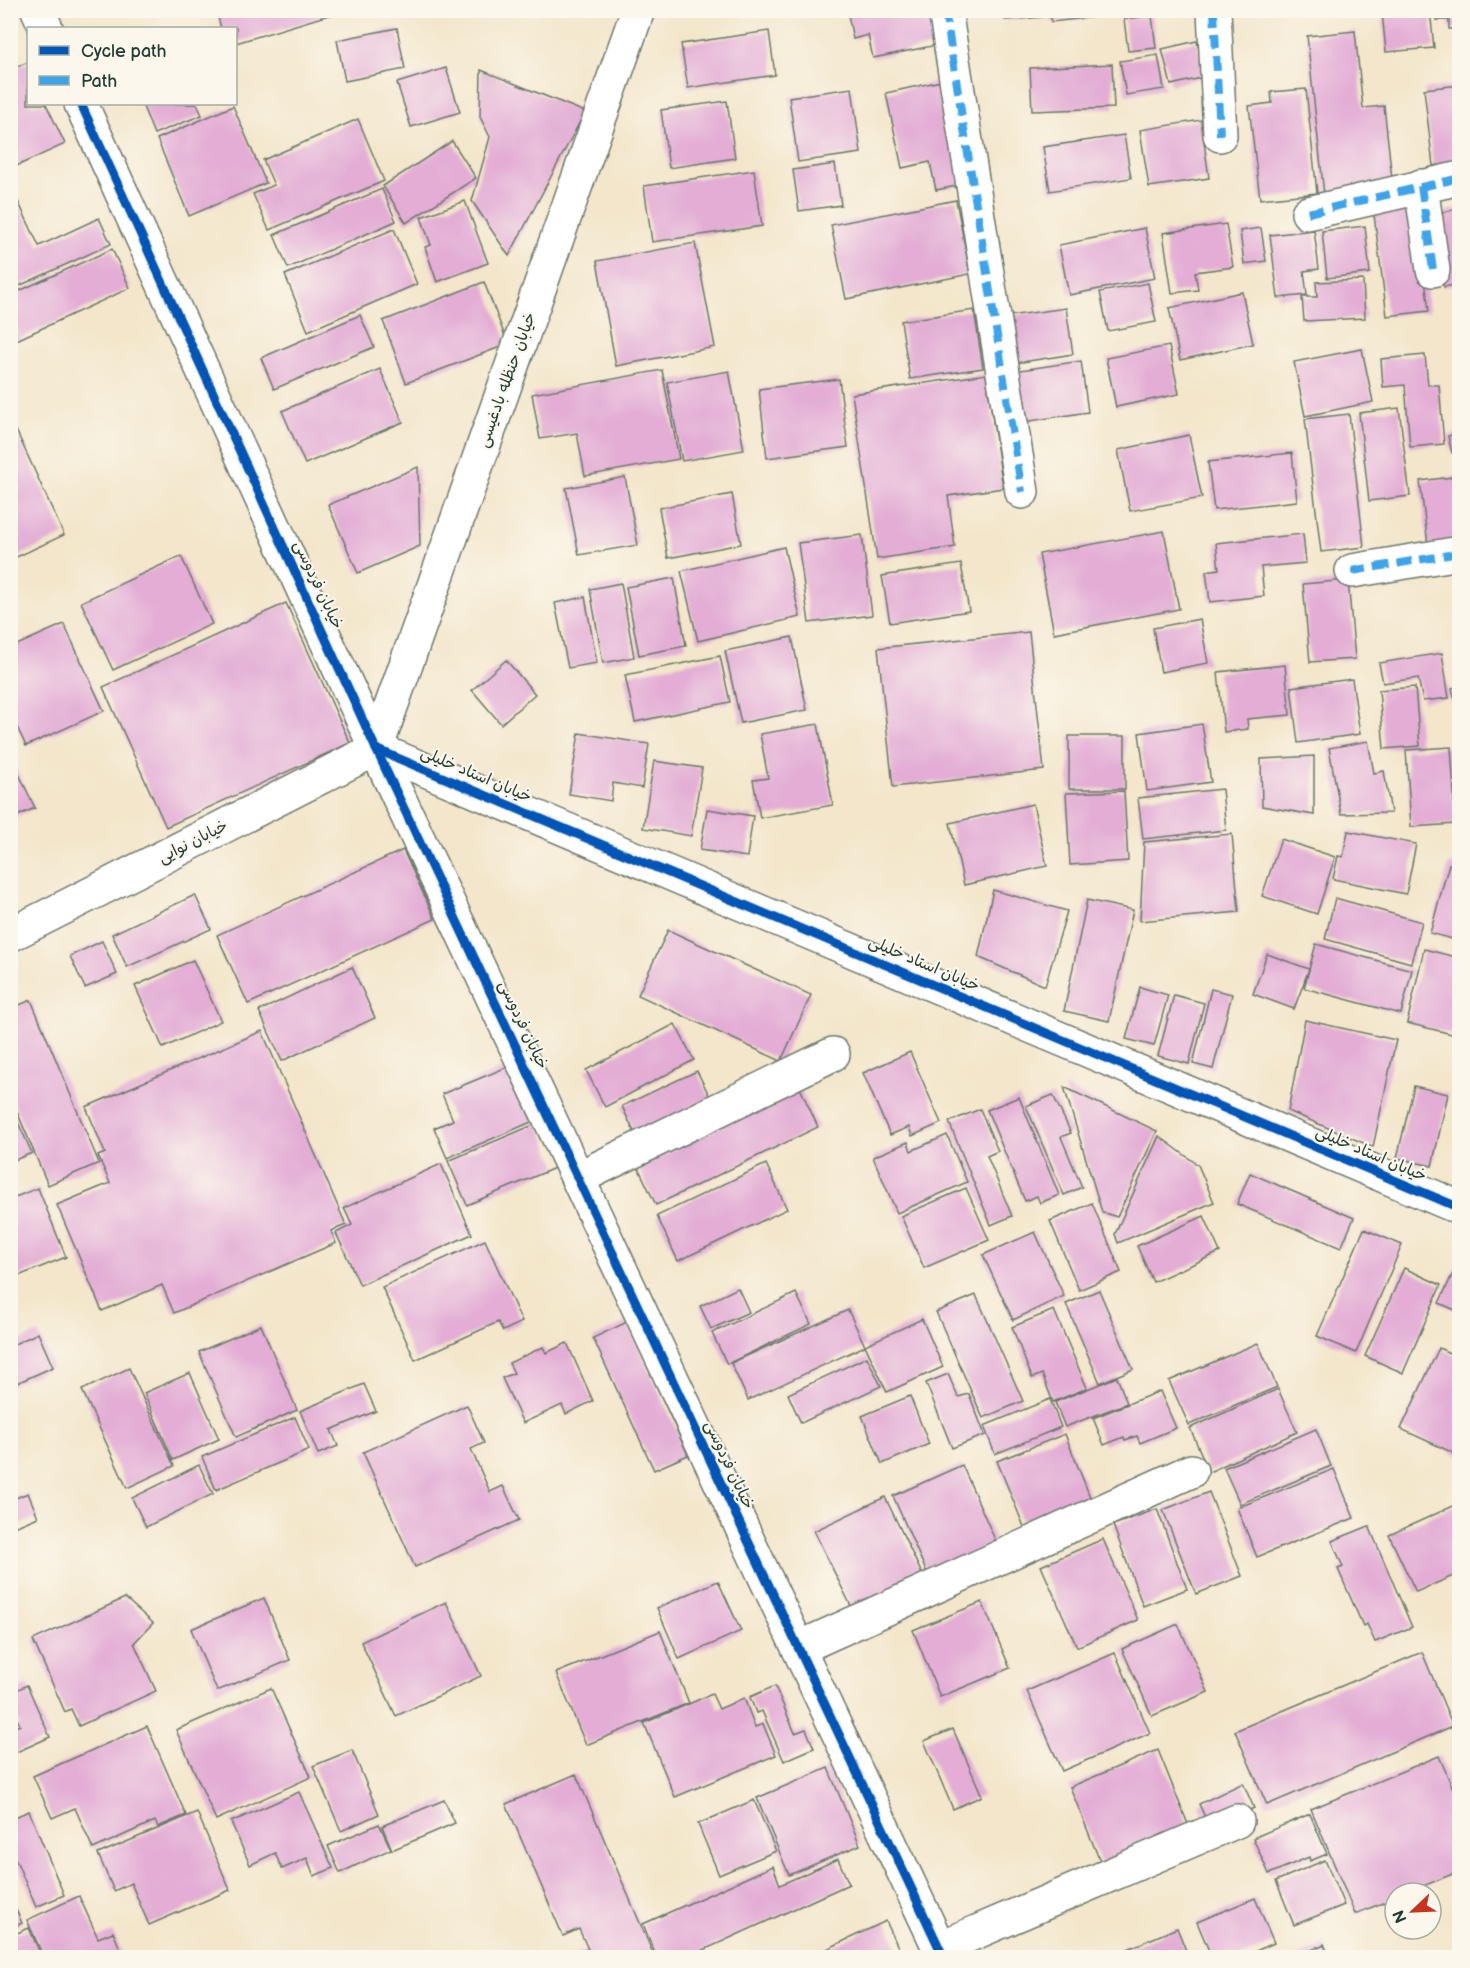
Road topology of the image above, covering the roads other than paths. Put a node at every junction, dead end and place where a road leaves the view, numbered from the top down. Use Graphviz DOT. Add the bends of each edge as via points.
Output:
graph roads {
  1 [pos="38,10"];
  2 [pos="638,10"];
  3 [pos="945,10"];
  4 [pos="1214,10"];
  5 [pos="46,27"];
  6 [pos="81,105"];
  7 [pos="1220,135"];
  8 [pos="1460,178"];
  9 [pos="1421,186"];
  10 [pos="1308,213"];
  11 [pos="1433,270"];
  12 [pos="1022,492"];
  13 [pos="1460,553"];
  14 [pos="1352,571"];
  15 [pos="376,748"];
  16 [pos="10,935"];
  17 [pos="833,1054"];
  18 [pos="578,1178"];
  19 [pos="1460,1208"];
  20 [pos="1191,1471"];
  21 [pos="799,1648"];
  22 [pos="1237,1821"];
  23 [pos="941,1953"];
  1 -- 5 [label="street"];
  2 -- 15 [label="street, خیابان حنظله بادغیسی"];
  3 -- 12 [label="street"];
  4 -- 7 [label="street"];
  6 -- 15 [label="street, خیابان فردوسی"];
  8 -- 9 [label="street"];
  9 -- 10 [label="street"];
  9 -- 11 [label="street"];
  13 -- 14 [label="street"];
  15 -- 16 [label="street, خیابان نوایی"];
  15 -- 18 [label="street, خیابان فردوسی"];
  15 -- 19 [label="street, خیابان استاد خلیلی"];
  17 -- 18 [label="street"];
  18 -- 21 [label="street, خیابان فردوسی"];
  20 -- 21 [label="street"];
  21 -- 23 [label="street, خیابان فردوسی"];
  22 -- 23 [label="street"];
}
